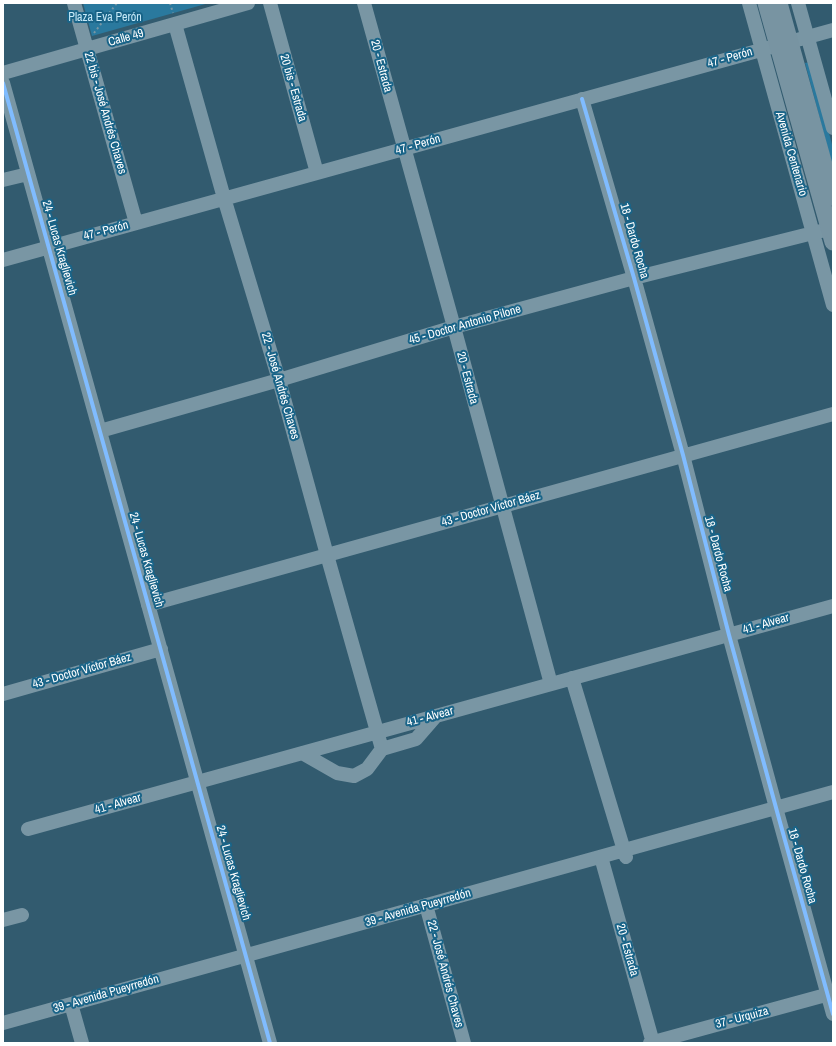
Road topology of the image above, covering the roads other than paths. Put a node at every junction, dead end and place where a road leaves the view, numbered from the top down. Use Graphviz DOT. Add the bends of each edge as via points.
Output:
graph roads {
  1 [pos="74,3"];
  2 [pos="248,3"];
  3 [pos="270,3"];
  4 [pos="364,3"];
  5 [pos="749,3"];
  6 [pos="766,3"];
  7 [pos="779,3"];
  8 [pos="798,3"];
  9 [pos="175,24"];
  10 [pos="833,30"];
  11 [pos="807,37"];
  12 [pos="776,45"];
  13 [pos="87,49"];
  14 [pos="3,73"];
  15 [pos="4,92"];
  16 [pos="582,99"];
  17 [pos="833,128"];
  18 [pos="404,149"];
  19 [pos="317,173"];
  20 [pos="28,174"];
  21 [pos="3,180"];
  22 [pos="833,196"];
  23 [pos="224,198"];
  24 [pos="136,223"];
  25 [pos="827,233"];
  26 [pos="49,247"];
  27 [pos="3,260"];
  28 [pos="634,278"];
  29 [pos="833,305"];
  30 [pos="454,327"];
  31 [pos="278,380"];
  32 [pos="833,414"];
  33 [pos="100,431"];
  34 [pos="683,455"];
  35 [pos="502,506"];
  36 [pos="327,555"];
  37 [pos="148,605"];
  38 [pos="833,606"];
  39 [pos="729,634"];
  40 [pos="161,649"];
  41 [pos="572,678"];
  42 [pos="551,684"];
  43 [pos="3,694"];
  44 [pos="436,716"];
  45 [pos="378,732"];
  46 [pos="382,749"];
  47 [pos="302,753"];
  48 [pos="198,782"];
  49 [pos="833,792"];
  50 [pos="833,800"];
  51 [pos="777,812"];
  52 [pos="28,829"];
  53 [pos="625,854"];
  54 [pos="602,860"];
  55 [pos="427,910"];
  56 [pos="22,915"];
  57 [pos="3,920"];
  58 [pos="247,960"];
  59 [pos="830,993"];
  60 [pos="72,1007"];
  61 [pos="833,1014"];
  62 [pos="3,1023"];
  63 [pos="3,1031"];
  64 [pos="82,1043"];
  65 [pos="270,1043"];
  66 [pos="464,1043"];
  67 [pos="652,1043"];
  1 -- 13 [label="street, 22 bis - José Andrés Chaves"];
  2 -- 9 [label="street, Calle 49"];
  3 -- 19 [label="street, 20 bis - Estrada"];
  4 -- 18 [label="street, 20 - Estrada"];
  5 -- 12 [label="street, Avenida Centenario"];
  6 -- 12 [label="main road, Avenida Centenario"];
  7 -- 12 [label="main road, Avenida Centenario"];
  8 -- 11 [label="street"];
  9 -- 13 [label="street, Calle 49"];
  9 -- 23 [label="street, 22 - José Andrés Chaves"];
  10 -- 11 [label="street, 47 - Perón"];
  11 -- 12 [label="street, 47 - Perón"];
  11 -- 17 [label="street"];
  12 -- 16 [label="street, 47 - Perón"];
  12 -- 22 [label="main road, Avenida Centenario"];
  12 -- 25 [label="main road, Avenida Centenario"];
  13 -- 14 [label="street, Calle 49"];
  13 -- 24 [label="street, 22 bis - José Andrés Chaves"];
  15 -- 20 [label="street, 24 - Lucas Kraglievich"];
  16 -- 18 [label="street, 47 - Perón"];
  16 -- 28 [label="street, 18 - Dardo Rocha"];
  18 -- 19 [label="street, 47 - Perón"];
  18 -- 30 [label="street, 20 - Estrada"];
  19 -- 23 [label="street, 47 - Perón"];
  20 -- 21 [label="street"];
  20 -- 26 [label="street, 24 - Lucas Kraglievich"];
  23 -- 24 [label="street, 47 - Perón"];
  23 -- 31 [label="street, 22 - José Andrés Chaves"];
  24 -- 26 [label="street, 47 - Perón"];
  25 -- 28 [label="street, 45 - Doctor Antonio Pilone"];
  25 -- 29 [label="street, Avenida Centenario"];
  26 -- 27 [label="street, 47 - Perón"];
  26 -- 33 [label="street, 24 - Lucas Kraglievich"];
  28 -- 30 [label="street, 45 - Doctor Antonio Pilone"];
  28 -- 34 [label="street, 18 - Dardo Rocha"];
  30 -- 31 [label="street, 45 - Doctor Antonio Pilone"];
  30 -- 35 [label="street, 20 - Estrada"];
  31 -- 33 [label="street, 45 - Doctor Antonio Pilone"];
  31 -- 36 [label="street, 22 - José Andrés Chaves"];
  32 -- 34 [label="street, 43 - Doctor Víctor Báez"];
  33 -- 37 [label="street, 24 - Lucas Kraglievich"];
  34 -- 35 [label="street, 43 - Doctor Víctor Báez"];
  34 -- 39 [label="street, 18 - Dardo Rocha"];
  35 -- 36 [label="street, 43 - Doctor Víctor Báez"];
  35 -- 42 [label="street, 20 - Estrada"];
  36 -- 37 [label="street, 43 - Doctor Víctor Báez"];
  36 -- 45 [label="street, 22 - José Andrés Chaves"];
  37 -- 40 [label="street, 24 - Lucas Kraglievich"];
  38 -- 39 [label="street, 41 - Alvear"];
  39 -- 41 [label="street, 41 - Alvear"];
  39 -- 51 [label="street, 18 - Dardo Rocha"];
  40 -- 43 [label="street, 43 - Doctor Víctor Báez"];
  40 -- 48 [label="street, 24 - Lucas Kraglievich"];
  41 -- 42 [label="street, 41 - Alvear"];
  41 -- 53 [label="street"];
  42 -- 44 [label="street, 41 - Alvear"];
  44 -- 45 [label="street, 41 - Alvear"];
  44 -- 46 [label="street" via="416,739"];
  45 -- 46 [label="street, 22 - José Andrés Chaves"];
  45 -- 47 [label="street, 41 - Alvear"];
  46 -- 47 [label="street" via="367,768 354,776 337,773"];
  47 -- 48 [label="street, 41 - Alvear"];
  48 -- 52 [label="street, 41 - Alvear"];
  48 -- 58 [label="street, 24 - Lucas Kraglievich"];
  49 -- 51 [label="street, 39 - Avenida Pueyrredón"];
  50 -- 51 [label="street, 39 - Avenida Pueyrredón"];
  51 -- 53 [label="street, 39 - Avenida Pueyrredón"];
  51 -- 59 [label="street, 18 - Dardo Rocha"];
  53 -- 54 [label="street, 39 - Avenida Pueyrredón"];
  54 -- 55 [label="street, 39 - Avenida Pueyrredón"];
  54 -- 67 [label="street, 20 - Estrada"];
  55 -- 58 [label="street, 39 - Avenida Pueyrredón"];
  55 -- 66 [label="street, 22 - José Andrés Chaves"];
  56 -- 57 [label="street"];
  58 -- 60 [label="street, 39 - Avenida Pueyrredón"];
  58 -- 65 [label="street, 24 - Lucas Kraglievich"];
  59 -- 61 [label="street, 18 - Dardo Rocha"];
  59 -- 67 [label="street, 37 - Urquiza"];
  60 -- 62 [label="street, 39 - Avenida Pueyrredón"];
  60 -- 63 [label="street, 39 - Avenida Pueyrredón"];
  60 -- 64 [label="street"];
}
